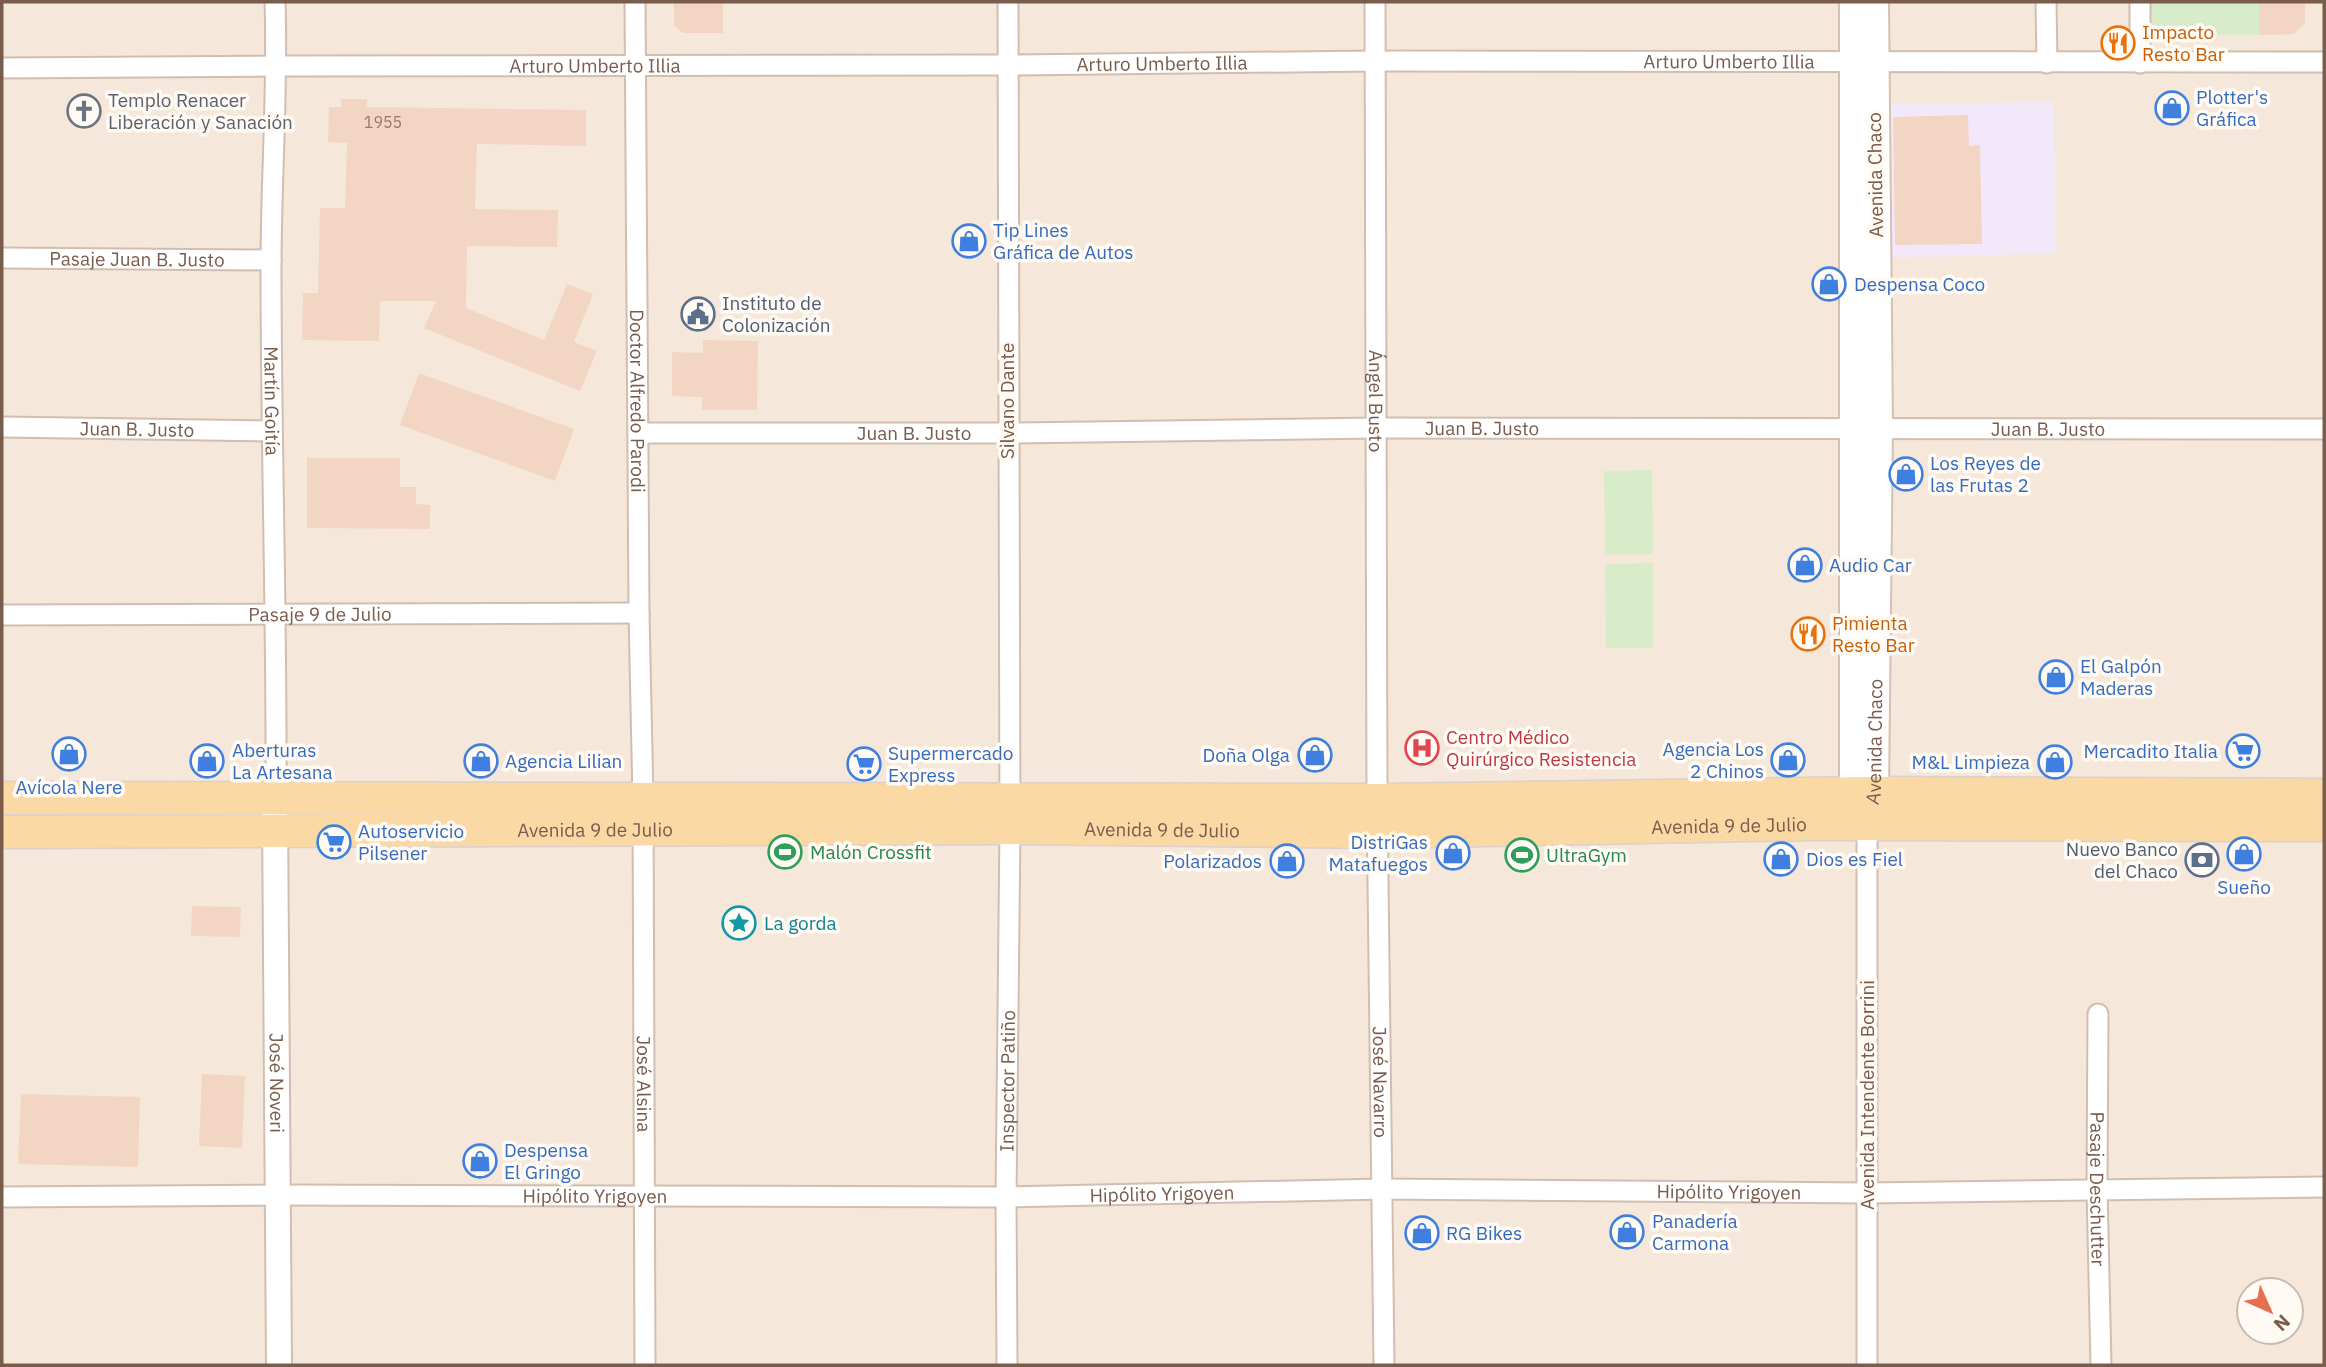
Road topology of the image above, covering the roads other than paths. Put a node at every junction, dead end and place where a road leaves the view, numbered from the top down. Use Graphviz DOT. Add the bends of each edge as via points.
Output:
graph roads {
  1 [pos="275,2"];
  2 [pos="635,2"];
  3 [pos="1008,2"];
  4 [pos="1375,2"];
  5 [pos="1854,2"];
  6 [pos="1874,2"];
  7 [pos="2046,2"];
  8 [pos="2140,2"];
  9 [pos="1375,61"];
  10 [pos="2324,62"];
  11 [pos="1865,63"];
  12 [pos="2047,63"];
  13 [pos="2140,63"];
  14 [pos="277,65"];
  15 [pos="1008,65"];
  16 [pos="635,66"];
  17 [pos="2,68"];
  18 [pos="2,258"];
  19 [pos="271,260"];
  20 [pos="2,427"];
  21 [pos="1376,428"];
  22 [pos="1867,428"];
  23 [pos="2324,429"];
  24 [pos="271,432"];
  25 [pos="638,433"];
  26 [pos="1007,433"];
  27 [pos="639,613"];
  28 [pos="2,615"];
  29 [pos="277,616"];
  30 [pos="1864,793"];
  31 [pos="2324,795"];
  32 [pos="2,798"];
  33 [pos="276,799"];
  34 [pos="643,800"];
  35 [pos="1377,800"];
  36 [pos="1009,814"];
  37 [pos="1867,825"];
  38 [pos="2324,825"];
  39 [pos="275,831"];
  40 [pos="643,831"];
  41 [pos="2,832"];
  42 [pos="1379,832"];
  43 [pos="2098,1014"];
  44 [pos="2324,1187"];
  45 [pos="1383,1189"];
  46 [pos="2097,1189"];
  47 [pos="1867,1193"];
  48 [pos="279,1195"];
  49 [pos="1006,1197"];
  50 [pos="2,1198"];
  51 [pos="646,1198"];
  52 [pos="279,1365"];
  53 [pos="645,1365"];
  54 [pos="1007,1365"];
  55 [pos="1384,1365"];
  56 [pos="1867,1365"];
  57 [pos="2101,1365"];
  1 -- 14 [label="street, Martín Goitía"];
  2 -- 16 [label="street, Doctor Alfredo Parodi"];
  3 -- 15 [label="street, Silvano Dante"];
  4 -- 9 [label="street, Ángel Busto"];
  5 -- 11 [label="main road, Avenida Chaco"];
  6 -- 11 [label="main road, Avenida Chaco"];
  7 -- 12 [label="street"];
  8 -- 13 [label="street"];
  9 -- 11 [label="street, Arturo Umberto Illia"];
  9 -- 15 [label="street, Arturo Umberto Illia"];
  9 -- 21 [label="street, Ángel Busto"];
  10 -- 13 [label="street, Arturo Umberto Illia"];
  11 -- 12 [label="street, Arturo Umberto Illia"];
  11 -- 22 [label="main road, Avenida Chaco"];
  12 -- 13 [label="street, Arturo Umberto Illia"];
  14 -- 16 [label="street, Arturo Umberto Illia"];
  14 -- 17 [label="street, Arturo Umberto Illia"];
  14 -- 19 [label="street, Martín Goitía"];
  15 -- 16 [label="street, Arturo Umberto Illia"];
  15 -- 26 [label="street, Silvano Dante"];
  16 -- 25 [label="street, Doctor Alfredo Parodi"];
  18 -- 19 [label="street, Pasaje Juan B. Justo"];
  19 -- 24 [label="street, Martín Goitía"];
  20 -- 24 [label="street, Juan B. Justo"];
  21 -- 22 [label="street, Juan B. Justo"];
  21 -- 26 [label="street, Juan B. Justo"];
  21 -- 35 [label="street, Ángel Busto"];
  22 -- 23 [label="street, Juan B. Justo"];
  22 -- 30 [label="main road, Avenida Chaco"];
  24 -- 29 [label="street, Martín Goitía"];
  25 -- 26 [label="street, Juan B. Justo"];
  25 -- 27 [label="street, Doctor Alfredo Parodi"];
  26 -- 36 [label="street, Silvano Dante"];
  27 -- 29 [label="street, Pasaje 9 de Julio"];
  27 -- 34 [label="street, Doctor Alfredo Parodi"];
  28 -- 29 [label="street, Pasaje 9 de Julio"];
  29 -- 33 [label="street, Martín Goitía"];
  30 -- 31 [label="main road, Avenida 9 de Julio"];
  30 -- 35 [label="main road, Avenida 9 de Julio"];
  30 -- 37 [label="main road, Avenida Chaco"];
  32 -- 33 [label="main road, Avenida 9 de Julio"];
  33 -- 34 [label="main road, Avenida 9 de Julio"];
  33 -- 39 [label="street, José Noveri"];
  34 -- 36 [label="main road, Avenida 9 de Julio"];
  34 -- 40 [label="street, José Alsina"];
  35 -- 36 [label="main road, Avenida 9 de Julio"];
  35 -- 42 [label="street, José Navarro"];
  36 -- 40 [label="main road, Avenida 9 de Julio"];
  36 -- 42 [label="main road, Avenida 9 de Julio"];
  36 -- 49 [label="street, Inspector Patiño"];
  37 -- 38 [label="main road, Avenida 9 de Julio"];
  37 -- 42 [label="main road, Avenida 9 de Julio"];
  37 -- 47 [label="street, Avenida Intendente Borrini"];
  39 -- 40 [label="main road, Avenida 9 de Julio"];
  39 -- 41 [label="main road, Avenida 9 de Julio"];
  39 -- 48 [label="street, José Noveri"];
  40 -- 51 [label="street, José Alsina"];
  42 -- 45 [label="street, José Navarro"];
  43 -- 46 [label="street, Pasaje Deschutter"];
  44 -- 46 [label="street, Hipólito Yrigoyen"];
  45 -- 47 [label="street, Hipólito Yrigoyen"];
  45 -- 49 [label="street, Hipólito Yrigoyen"];
  45 -- 55 [label="street, José Navarro"];
  46 -- 47 [label="street, Hipólito Yrigoyen"];
  46 -- 57 [label="street, Pasaje Deschutter"];
  47 -- 56 [label="street, Avenida Intendente Borrini"];
  48 -- 50 [label="street, Hipólito Yrigoyen"];
  48 -- 51 [label="street, Hipólito Yrigoyen"];
  48 -- 52 [label="street, José Noveri"];
  49 -- 51 [label="street, Hipólito Yrigoyen"];
  49 -- 54 [label="street, Inspector Patiño"];
  51 -- 53 [label="street, José Alsina"];
}
